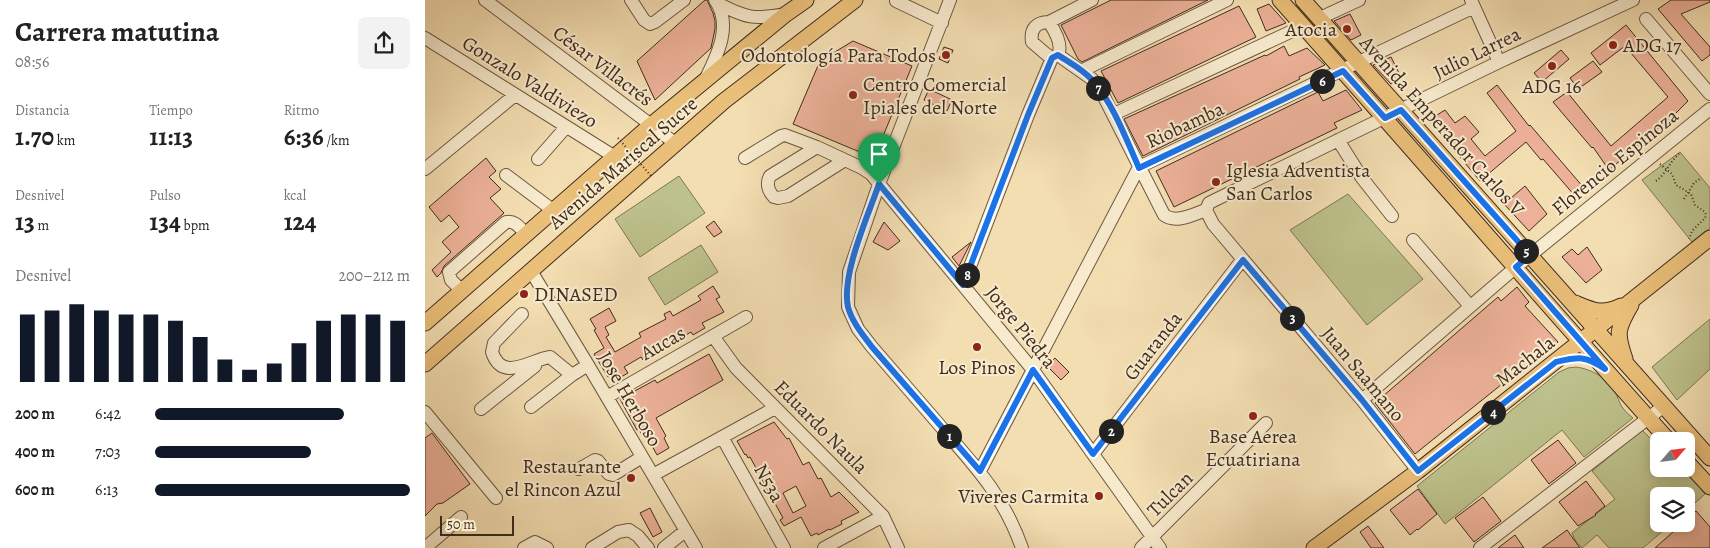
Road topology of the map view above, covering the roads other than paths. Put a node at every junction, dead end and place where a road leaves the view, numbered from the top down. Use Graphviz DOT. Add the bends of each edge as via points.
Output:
graph roads {
  1 [pos="485,0"];
  2 [pos="631,0"];
  3 [pos="684,0"];
  4 [pos="807,0"];
  5 [pos="855,0"];
  6 [pos="950,0"];
  7 [pos="1092,0"];
  8 [pos="1227,0"];
  9 [pos="1280,0"];
  10 [pos="1303,0"];
  11 [pos="1359,0"];
  12 [pos="1632,0"];
  13 [pos="716,1"];
  14 [pos="896,1"];
  15 [pos="1473,4"];
  16 [pos="786,14"];
  17 [pos="1320,18"];
  18 [pos="1646,19"];
  19 [pos="1049,22"];
  20 [pos="942,23"];
  21 [pos="1303,26"];
  22 [pos="425,38"];
  23 [pos="1055,56"];
  24 [pos="1499,62"];
  25 [pos="1359,63"];
  26 [pos="1081,71"];
  27 [pos="1343,71"];
  28 [pos="705,81"];
  29 [pos="1710,94"];
  30 [pos="515,95"];
  31 [pos="1710,109"];
  32 [pos="1401,110"];
  33 [pos="1114,114"];
  34 [pos="1385,118"];
  35 [pos="651,125"];
  36 [pos="566,127"];
  37 [pos="1338,140"];
  38 [pos="675,143"];
  39 [pos="817,147"];
  40 [pos="615,157"];
  41 [pos="745,158"];
  42 [pos="538,159"];
  43 [pos="845,160"];
  44 [pos="1139,168"];
  45 [pos="425,169"];
  46 [pos="506,175"];
  47 [pos="879,184"];
  48 [pos="1206,210"];
  49 [pos="553,211"];
  50 [pos="1392,216"];
  51 [pos="527,234"];
  52 [pos="1710,238"];
  53 [pos="1413,240"];
  54 [pos="1530,255"];
  55 [pos="1243,260"];
  56 [pos="1516,267"];
  57 [pos="531,271"];
  58 [pos="963,285"];
  59 [pos="461,291"];
  60 [pos="1634,300"];
  61 [pos="1570,301"];
  62 [pos="1470,306"];
  63 [pos="522,314"];
  64 [pos="746,317"];
  65 [pos="425,323"];
  66 [pos="1596,330"];
  67 [pos="713,336"];
  68 [pos="1581,343"];
  69 [pos="543,360"];
  70 [pos="1556,362"];
  71 [pos="425,364"];
  72 [pos="1627,364"];
  73 [pos="588,365"];
  74 [pos="1605,369"];
  75 [pos="1033,370"];
  76 [pos="572,375"];
  77 [pos="607,397"];
  78 [pos="1362,400"];
  79 [pos="1664,406"];
  80 [pos="531,407"];
  81 [pos="775,408"];
  82 [pos="481,409"];
  83 [pos="425,412"];
  84 [pos="1649,418"];
  85 [pos="1266,423"];
  86 [pos="1661,432"];
  87 [pos="721,437"];
  88 [pos="1093,454"];
  89 [pos="642,457"];
  90 [pos="1710,458"];
  91 [pos="579,468"];
  92 [pos="980,471"];
  93 [pos="1418,471"];
  94 [pos="1695,471"];
  95 [pos="653,475"];
  96 [pos="1710,487"];
  97 [pos="496,498"];
  98 [pos="883,516"];
  99 [pos="461,517"];
  100 [pos="685,530"];
  101 [pos="1157,543"];
  102 [pos="527,546"];
  103 [pos="425,548"];
  104 [pos="547,548"];
  105 [pos="592,548"];
  106 [pos="648,548"];
  107 [pos="664,548"];
  108 [pos="696,548"];
  109 [pos="784,548"];
  110 [pos="825,548"];
  111 [pos="898,548"];
  112 [pos="1022,548"];
  113 [pos="1141,548"];
  114 [pos="1314,548"];
  115 [pos="1480,548"];
  1 -- 35 [label="street, César Villacrés"];
  2 -- 3 [label="street" via="650,24"];
  4 -- 16 [label="main road, Avenida Mariscal Sucre"];
  5 -- 38 [label="main road, Avenida Mariscal Sucre"];
  6 -- 20 [label="street"];
  7 -- 19 [label="street"];
  8 -- 26 [label="street"];
  9 -- 21 [label="main road, Avenida Emperador Carlos V"];
  10 -- 17 [label="main road, Avenida Emperador Carlos V"];
  11 -- 17 [label="street"];
  12 -- 24 [label="street, Julio Larrea"];
  13 -- 16 [label="street" via="743,15 767,18"];
  13 -- 28 [label="street" via="723,20 723,36"];
  14 -- 20 [label="street"];
  15 -- 24 [label="street"];
  15 -- 25 [label="street, Riobamba"];
  16 -- 28 [label="main road, Avenida Mariscal Sucre"];
  17 -- 25 [label="main road, Avenida Emperador Carlos V"];
  18 -- 29 [label="street"];
  19 -- 23 [label="street" via="1060,46"];
  19 -- 23 [label="street" via="1035,26 1032,42 1046,54"];
  20 -- 47 [label="street"];
  21 -- 27 [label="main road, Avenida Emperador Carlos V"];
  21 -- 33 [label="street"];
  22 -- 30 [label="street, Gonzalo Valdiviezo"];
  23 -- 26 [label="street"];
  23 -- 58 [label="street" via="1028,115"];
  24 -- 32 [label="street, Julio Larrea"];
  25 -- 27 [label="street, Riobamba"];
  25 -- 32 [label="main road, Avenida Emperador Carlos V"];
  26 -- 33 [label="street" via="1092,79"];
  27 -- 34 [label="main road, Avenida Emperador Carlos V"];
  27 -- 44 [label="street, Riobamba"];
  28 -- 35 [label="main road, Avenida Mariscal Sucre"];
  30 -- 36 [label="street, Gonzalo Valdiviezo"];
  30 -- 45 [label="street"];
  31 -- 54 [label="street, Florencio Espinoza"];
  32 -- 34 [label="street, Julio Larrea"];
  32 -- 54 [label="main road, Avenida Emperador Carlos V"];
  33 -- 44 [label="street"];
  34 -- 37 [label="street, Julio Larrea"];
  34 -- 56 [label="main road, Avenida Emperador Carlos V"];
  35 -- 38 [label="street, César Villacrés"];
  35 -- 40 [label="main road, Avenida Mariscal Sucre"];
  36 -- 40 [label="street, Gonzalo Valdiviezo"];
  36 -- 42 [label="street"];
  37 -- 48 [label="street, Julio Larrea" via="1209,203"];
  37 -- 50 [label="street"];
  38 -- 57 [label="main road, Avenida Mariscal Sucre"];
  39 -- 41 [label="street, Jorge Piedra" via="785,135"];
  39 -- 43 [label="street, Jorge Piedra"];
  39 -- 43 [label="street" via="770,176 768,187 774,197 788,196"];
  40 -- 49 [label="main road, Avenida Mariscal Sucre"];
  43 -- 47 [label="street, Jorge Piedra" via="871,174"];
  44 -- 48 [label="street" via="1167,218 1175,219"];
  44 -- 75 [label="street, Riobamba"];
  46 -- 49 [label="street"];
  47 -- 58 [label="street, Jorge Piedra"];
  47 -- 92 [label="street" via="849,272 848,307 872,347"];
  48 -- 55 [label="street, Juan Saamano" via="1213,224"];
  49 -- 51 [label="main road, Avenida Mariscal Sucre"];
  51 -- 59 [label="main road, Avenida Mariscal Sucre"];
  51 -- 59 [label="street" via="515,223 506,222 449,272 451,280"];
  52 -- 60 [label="main road, Machala"];
  53 -- 62 [label="street"];
  54 -- 56 [label="street, Florencio Espinoza"];
  54 -- 61 [label="main road, Avenida Emperador Carlos V"];
  55 -- 78 [label="street, Juan Saamano"];
  55 -- 88 [label="street, Guaranda"];
  56 -- 62 [label="street, Florencio Espinoza"];
  56 -- 68 [label="main road, Avenida Emperador Carlos V"];
  57 -- 71 [label="main road, Avenida Mariscal Sucre"];
  57 -- 73 [label="street, Jose Herboso"];
  58 -- 75 [label="street, Jorge Piedra"];
  59 -- 65 [label="main road, Avenida Mariscal Sucre"];
  60 -- 61 [label="main road" via="1606,312 1594,311"];
  60 -- 66 [label="main road, Machala"];
  60 -- 72 [label="main road" via="1619,333"];
  61 -- 66 [label="main road, Avenida Emperador Carlos V"];
  62 -- 78 [label="street, Florencio Espinoza"];
  63 -- 69 [label="street" via="493,343 493,356 507,368"];
  64 -- 67 [label="street, Aucas"];
  66 -- 68 [label="main road, Machala"];
  66 -- 72 [label="main road, Avenida Emperador Carlos V"];
  67 -- 77 [label="street, Aucas"];
  67 -- 81 [label="street, Eduardo Naula" via="736,368"];
  68 -- 70 [label="main road, Machala"];
  68 -- 74 [label="main road, Avenida Emperador Carlos V"];
  69 -- 76 [label="street" via="553,358"];
  69 -- 82 [label="street"];
  70 -- 74 [label="main road" via="1582,357"];
  70 -- 93 [label="main road, Machala"];
  72 -- 79 [label="main road, Avenida Emperador Carlos V"];
  73 -- 76 [label="street"];
  73 -- 77 [label="street, Jose Herboso"];
  74 -- 84 [label="main road, Avenida Emperador Carlos V"];
  75 -- 88 [label="street, Jorge Piedra"];
  75 -- 92 [label="street, Riobamba"];
  76 -- 80 [label="street"];
  77 -- 89 [label="street, Jose Herboso"];
  78 -- 93 [label="street, Juan Saamano"];
  79 -- 84 [label="street"];
  79 -- 90 [label="main road, Avenida Emperador Carlos V"];
  81 -- 87 [label="street"];
  81 -- 98 [label="street, Eduardo Naula"];
  83 -- 97 [label="street"];
  84 -- 86 [label="main road, Avenida Emperador Carlos V"];
  84 -- 115 [label="street"];
  85 -- 101 [label="street, Tulcan"];
  87 -- 95 [label="street"];
  87 -- 109 [label="street, N53a"];
  88 -- 101 [label="street, Jorge Piedra"];
  89 -- 91 [label="street" via="613,475 595,460"];
  89 -- 95 [label="street, Jose Herboso"];
  92 -- 112 [label="street" via="1000,498"];
  93 -- 114 [label="main road, Machala"];
  94 -- 96 [label="main road"];
  95 -- 100 [label="street, Jose Herboso"];
  98 -- 110 [label="street"];
  98 -- 111 [label="street, Eduardo Naula"];
  99 -- 103 [label="street"];
  100 -- 107 [label="street"];
  100 -- 108 [label="street, Jose Herboso"];
  101 -- 113 [label="street, Tulcan"];
  102 -- 104 [label="street" via="535,542"];
  105 -- 106 [label="street" via="618,532 629,530"];
}
